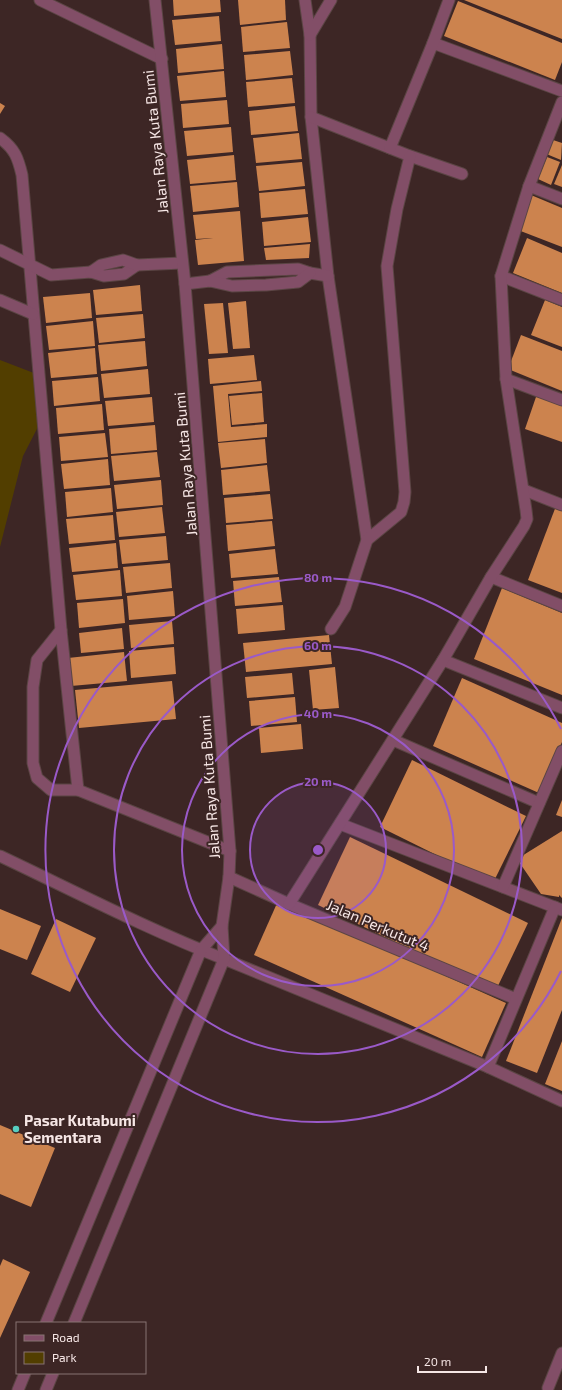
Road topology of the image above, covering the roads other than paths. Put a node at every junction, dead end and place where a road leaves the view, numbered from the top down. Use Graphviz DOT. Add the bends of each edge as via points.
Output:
graph roads {
  1 [pos="40,0"];
  2 [pos="156,0"];
  3 [pos="305,0"];
  4 [pos="331,0"];
  5 [pos="449,0"];
  6 [pos="310,35"];
  7 [pos="433,43"];
  8 [pos="162,59"];
  9 [pos="562,91"];
  10 [pos="562,102"];
  11 [pos="311,116"];
  12 [pos="0,138"];
  13 [pos="390,148"];
  14 [pos="410,156"];
  15 [pos="462,174"];
  16 [pos="529,186"];
  17 [pos="562,199"];
  18 [pos="0,250"];
  19 [pos="182,263"];
  20 [pos="29,264"];
  21 [pos="328,276"];
  22 [pos="501,276"];
  23 [pos="185,284"];
  24 [pos="0,300"];
  25 [pos="562,300"];
  26 [pos="34,314"];
  27 [pos="506,378"];
  28 [pos="562,400"];
  29 [pos="524,490"];
  30 [pos="562,505"];
  31 [pos="367,540"];
  32 [pos="491,577"];
  33 [pos="562,606"];
  34 [pos="331,629"];
  35 [pos="61,630"];
  36 [pos="443,660"];
  37 [pos="562,708"];
  38 [pos="393,740"];
  39 [pos="562,751"];
  40 [pos="78,790"];
  41 [pos="539,803"];
  42 [pos="340,824"];
  43 [pos="230,851"];
  44 [pos="0,856"];
  45 [pos="229,876"];
  46 [pos="503,886"];
  47 [pos="289,904"];
  48 [pos="558,908"];
  49 [pos="222,926"];
  50 [pos="201,950"];
  51 [pos="224,959"];
  52 [pos="516,999"];
  53 [pos="488,1066"];
  54 [pos="562,1101"];
  55 [pos="46,1322"];
  56 [pos="74,1322"];
  57 [pos="562,1353"];
  58 [pos="25,1374"];
  59 [pos="53,1374"];
  60 [pos="550,1389"];
  61 [pos="18,1390"];
  62 [pos="46,1390"];
  1 -- 8 [label="street"];
  2 -- 8 [label="street, Jalan Raya Kuta Bumi"];
  3 -- 6 [label="street"];
  4 -- 6 [label="street"];
  5 -- 7 [label="street"];
  6 -- 11 [label="street"];
  7 -- 9 [label="street"];
  7 -- 13 [label="street"];
  8 -- 19 [label="street, Jalan Raya Kuta Bumi"];
  10 -- 16 [label="street"];
  11 -- 13 [label="street"];
  11 -- 21 [label="street"];
  12 -- 20 [label="street" via="10,145 18,157 22,175"];
  13 -- 14 [label="street"];
  14 -- 15 [label="street"];
  14 -- 31 [label="street" via="387,266 406,492 401,512"];
  16 -- 17 [label="street"];
  16 -- 22 [label="street"];
  18 -- 20 [label="street"];
  19 -- 20 [label="street" via="137,265 124,274 104,276 91,272 51,275"];
  19 -- 23 [label="street, Jalan Raya Kuta Bumi"];
  20 -- 26 [label="street"];
  21 -- 23 [label="street" via="298,269 227,272 210,281"];
  21 -- 31 [label="street"];
  22 -- 25 [label="street"];
  22 -- 27 [label="street"];
  23 -- 43 [label="street, Jalan Raya Kuta Bumi"];
  24 -- 26 [label="street"];
  26 -- 35 [label="street"];
  27 -- 28 [label="street"];
  27 -- 29 [label="street"];
  29 -- 30 [label="street"];
  29 -- 32 [label="street" via="524,526"];
  31 -- 34 [label="street" via="345,607"];
  32 -- 33 [label="street"];
  32 -- 36 [label="street"];
  35 -- 40 [label="street"];
  35 -- 40 [label="street" via="38,660 33,687 33,763 37,778 51,790"];
  36 -- 37 [label="street"];
  36 -- 38 [label="street"];
  38 -- 41 [label="street"];
  38 -- 42 [label="street"];
  39 -- 41 [label="street"];
  40 -- 43 [label="street"];
  41 -- 46 [label="street"];
  42 -- 46 [label="street"];
  42 -- 47 [label="street"];
  43 -- 45 [label="street, Jalan Raya Kuta Bumi"];
  44 -- 50 [label="street"];
  45 -- 47 [label="street, Jalan Perkutut 4"];
  45 -- 49 [label="street, Jalan Raya Kuta Bumi"];
  46 -- 48 [label="street"];
  47 -- 52 [label="street, Jalan Perkutut 4"];
  48 -- 52 [label="street"];
  49 -- 50 [label="street"];
  49 -- 51 [label="street, Jalan Raya Kuta Bumi"];
  50 -- 51 [label="street"];
  50 -- 55 [label="street"];
  51 -- 53 [label="street"];
  51 -- 56 [label="street"];
  52 -- 53 [label="street"];
  53 -- 54 [label="street"];
  57 -- 60 [label="street"];
  58 -- 61 [label="street"];
  59 -- 62 [label="street"];
}
